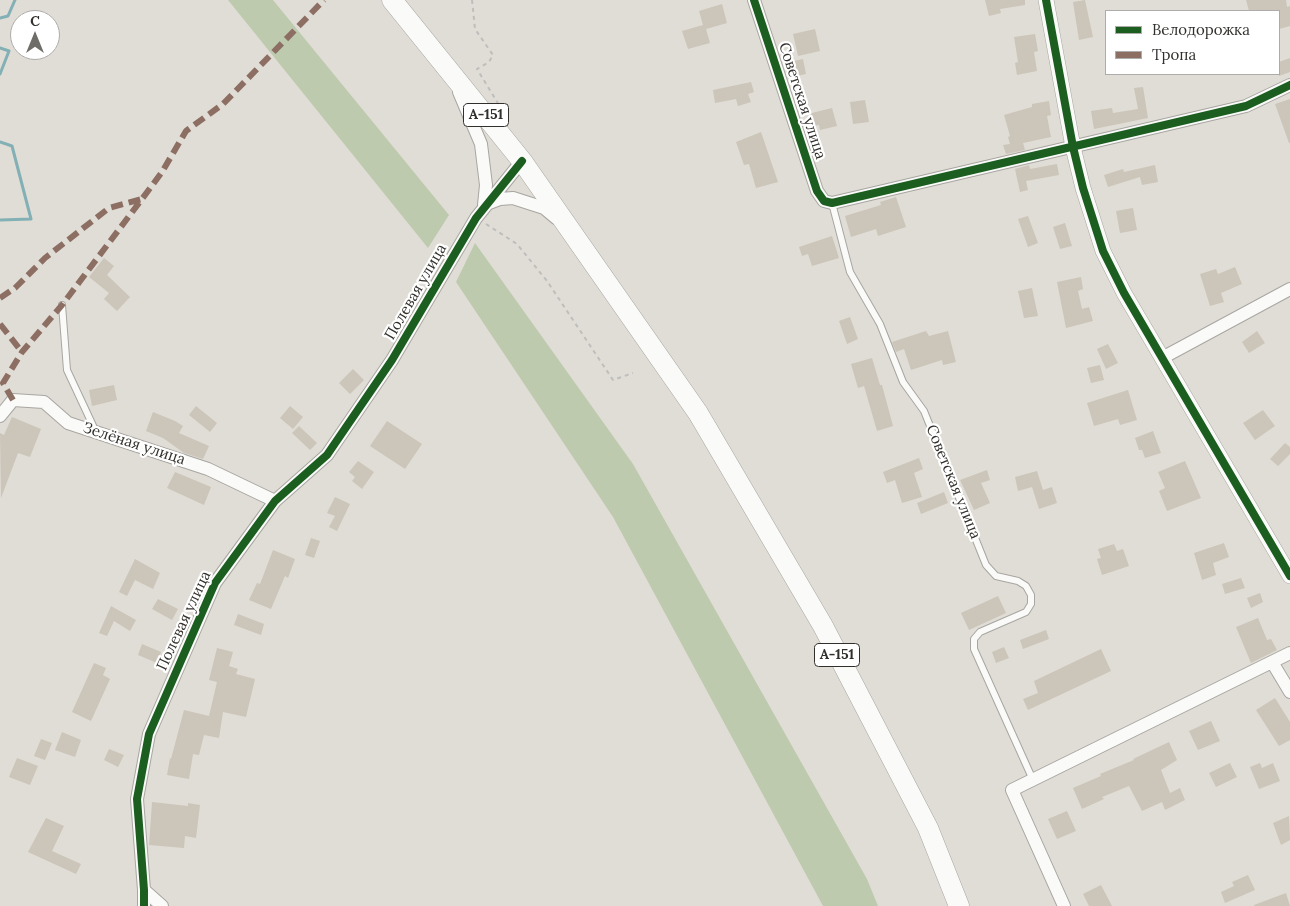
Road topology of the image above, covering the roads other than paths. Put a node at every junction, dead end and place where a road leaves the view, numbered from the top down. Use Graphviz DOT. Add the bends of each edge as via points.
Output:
graph roads {
  1 [pos="754,0"];
  2 [pos="1046,0"];
  3 [pos="396,2"];
  4 [pos="449,70"];
  5 [pos="1290,84"];
  6 [pos="1073,147"];
  7 [pos="522,161"];
  8 [pos="832,204"];
  9 [pos="484,205"];
  10 [pos="570,229"];
  11 [pos="1290,289"];
  12 [pos="62,305"];
  13 [pos="1162,358"];
  14 [pos="0,416"];
  15 [pos="95,431"];
  16 [pos="274,501"];
  17 [pos="1290,576"];
  18 [pos="1290,654"];
  19 [pos="1272,662"];
  20 [pos="1290,692"];
  21 [pos="1033,780"];
  22 [pos="144,890"];
  23 [pos="144,906"];
  24 [pos="162,906"];
  25 [pos="959,906"];
  26 [pos="1064,906"];
  1 -- 8 [label="street, Советская улица" via="817,191 824,201"];
  2 -- 6 [label="street"];
  3 -- 4 [label="highway, А-151"];
  4 -- 7 [label="highway, А-151"];
  4 -- 9 [label="street" via="481,144 486,185"];
  5 -- 6 [label="street" via="1246,106"];
  6 -- 8 [label="street"];
  6 -- 13 [label="street" via="1103,251"];
  7 -- 9 [label="street, Полевая улица"];
  7 -- 10 [label="highway, А-151"];
  8 -- 21 [label="lane, Советская улица" via="850,272 880,324 903,382 924,411 986,565 996,576 1026,586 1031,595 1031,604 1026,612 980,632 974,639 974,649"];
  9 -- 10 [label="street" via="513,198 544,208"];
  9 -- 16 [label="street, Полевая улица" via="392,360 327,455"];
  10 -- 25 [label="highway, А-151" via="698,413 822,626 928,828"];
  11 -- 13 [label="street"];
  12 -- 15 [label="lane" via="67,370"];
  13 -- 17 [label="street"];
  14 -- 15 [label="street, Зелёная улица" via="13,400 44,402 68,423"];
  15 -- 16 [label="street, Зелёная улица" via="208,469"];
  16 -- 22 [label="street, Полевая улица" via="215,583 148,734 137,799"];
  18 -- 19 [label="street"];
  19 -- 20 [label="street"];
  19 -- 21 [label="street"];
  21 -- 26 [label="street" via="1012,790"];
  22 -- 23 [label="street, Полевая улица"];
  22 -- 24 [label="street"];
}
